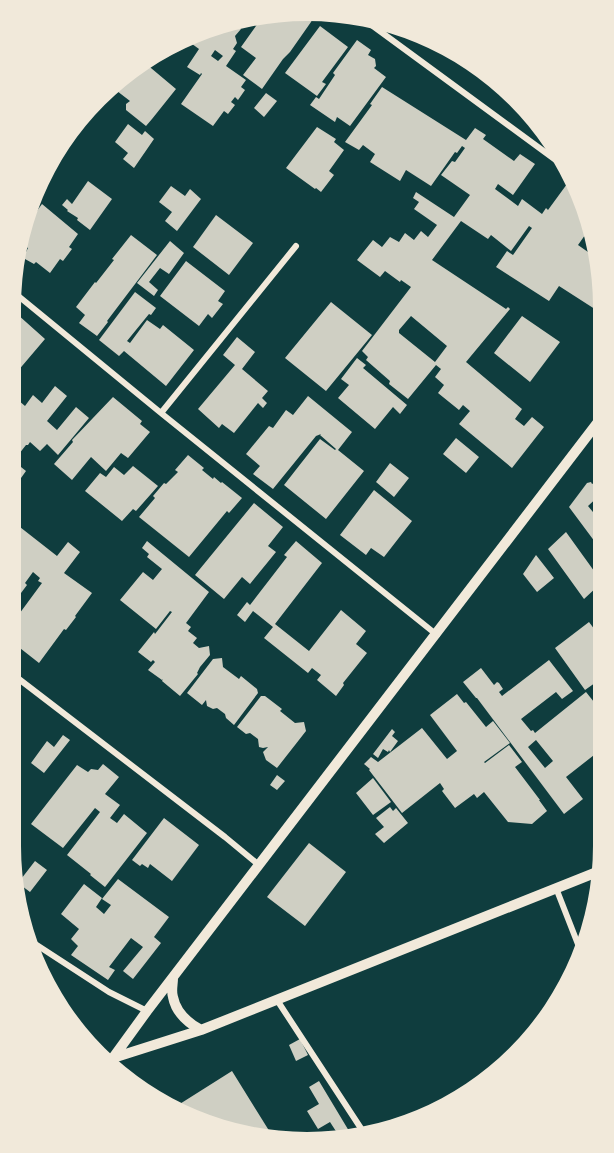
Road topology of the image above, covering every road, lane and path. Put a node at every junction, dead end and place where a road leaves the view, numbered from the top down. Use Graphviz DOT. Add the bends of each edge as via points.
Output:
graph roads {
  1 [pos="379,30"];
  2 [pos="550,156"];
  3 [pos="296,246"];
  4 [pos="21,299"];
  5 [pos="161,413"];
  6 [pos="593,430"];
  7 [pos="437,635"];
  8 [pos="21,681"];
  9 [pos="259,866"];
  10 [pos="591,874"];
  11 [pos="556,888"];
  12 [pos="577,941"];
  13 [pos="40,947"];
  14 [pos="173,977"];
  15 [pos="277,1000"];
  16 [pos="147,1011"];
  17 [pos="201,1030"];
  18 [pos="114,1057"];
  19 [pos="116,1058"];
  20 [pos="360,1127"];
  1 -- 2 [label="street"];
  3 -- 5 [label="street"];
  4 -- 5 [label="street"];
  5 -- 7 [label="street"];
  6 -- 7 [label="street"];
  7 -- 9 [label="street"];
  8 -- 9 [label="street"];
  9 -- 14 [label="street"];
  10 -- 11 [label="street"];
  11 -- 12 [label="street"];
  11 -- 15 [label="street"];
  13 -- 16 [label="street" via="109,992"];
  14 -- 16 [label="street"];
  14 -- 17 [label="street" via="172,997 179,1012"];
  15 -- 17 [label="street"];
  15 -- 20 [label="street"];
  16 -- 18 [label="street"];
  17 -- 19 [label="street"];
}
